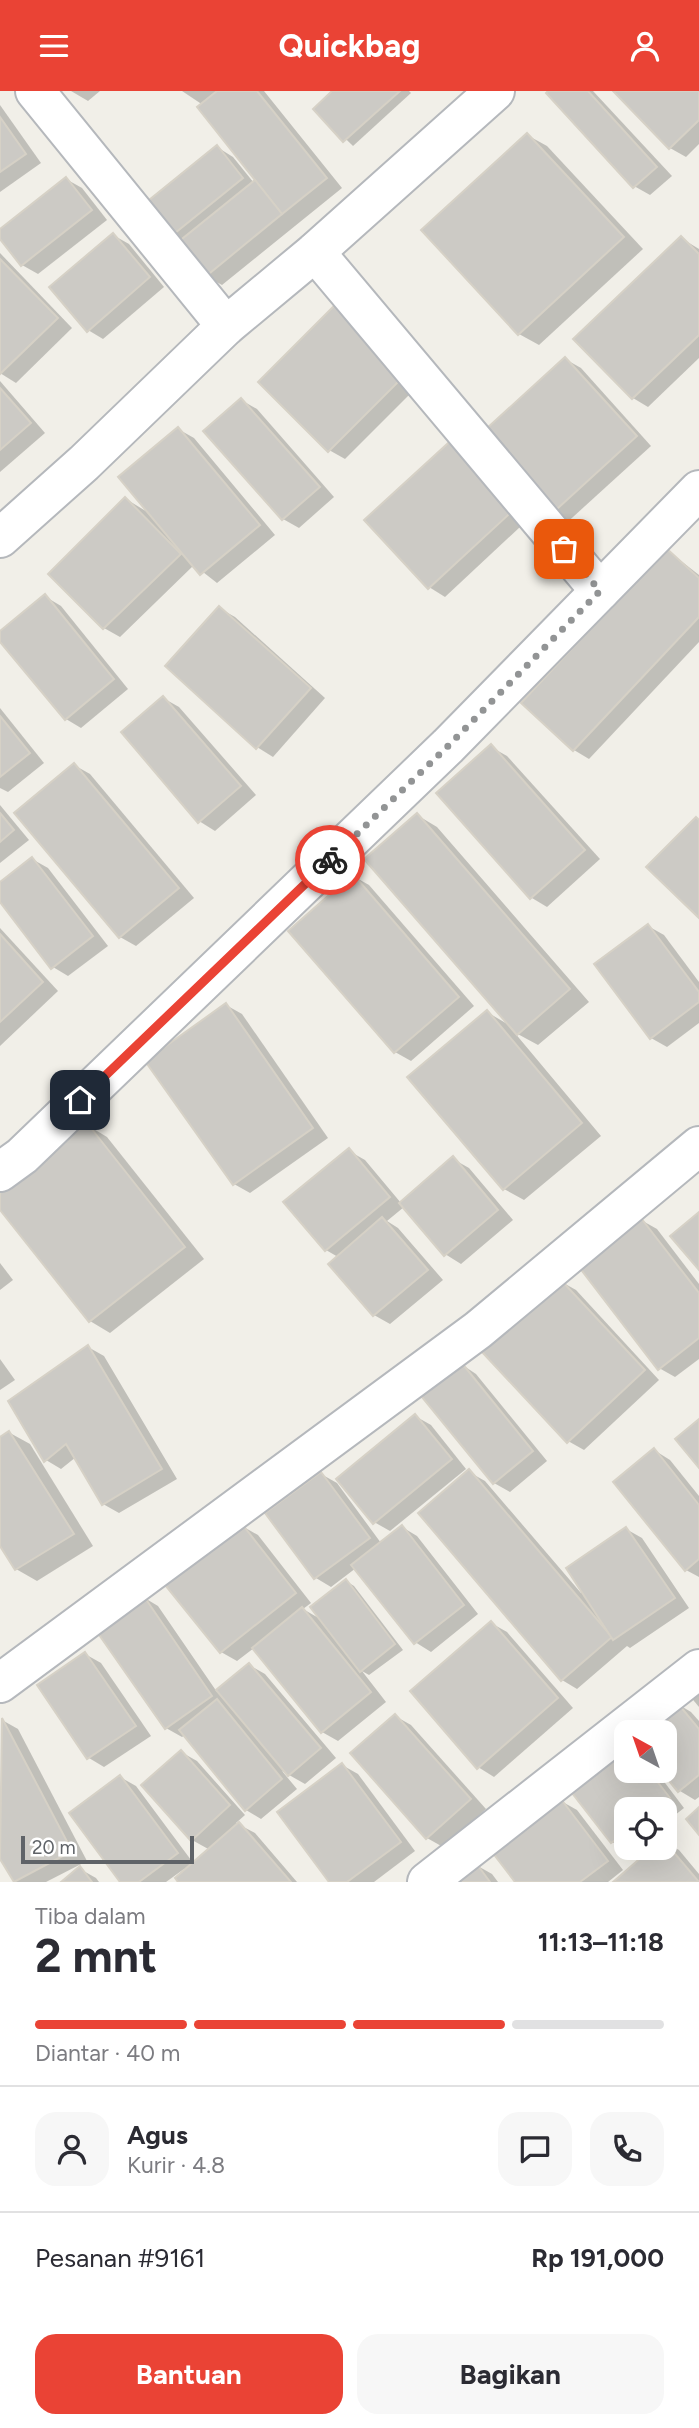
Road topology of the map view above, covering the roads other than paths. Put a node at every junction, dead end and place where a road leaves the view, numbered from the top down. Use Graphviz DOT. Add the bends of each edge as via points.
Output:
graph roads {
  1 [pos="35,91"];
  2 [pos="495,91"];
  3 [pos="315,251"];
  4 [pos="226,326"];
  5 [pos="699,490"];
  6 [pos="0,538"];
  7 [pos="600,591"];
  8 [pos="699,1146"];
  9 [pos="0,1172"];
  10 [pos="699,1669"];
  11 [pos="0,1683"];
  12 [pos="427,1882"];
  1 -- 4 [label="street"];
  2 -- 3 [label="street"];
  3 -- 4 [label="street"];
  3 -- 7 [label="street"];
  4 -- 6 [label="street"];
  5 -- 7 [label="street"];
  7 -- 9 [label="street" via="448,746"];
  8 -- 11 [label="street" via="478,1330"];
  10 -- 12 [label="street"];
}
